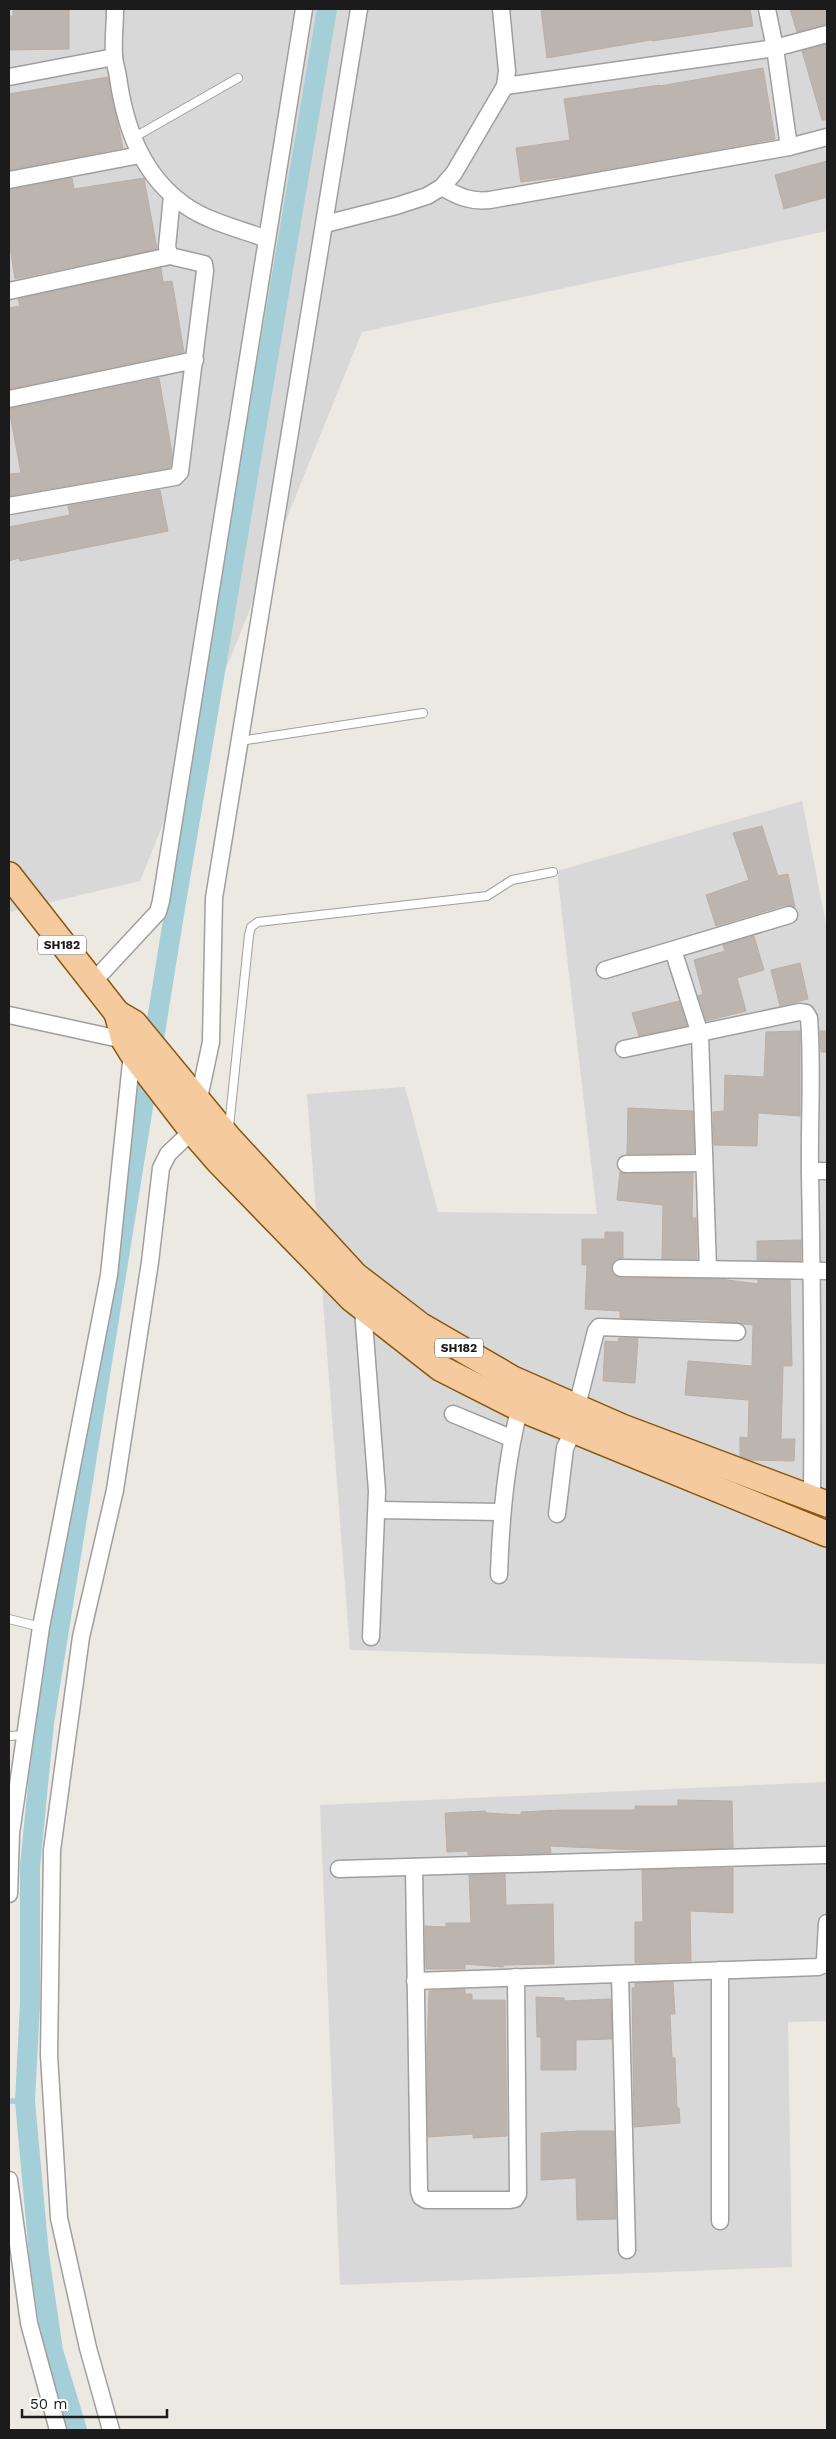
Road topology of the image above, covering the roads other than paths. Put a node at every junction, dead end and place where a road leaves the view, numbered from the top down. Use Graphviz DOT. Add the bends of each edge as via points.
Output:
graph roads {
  1 [pos="115,9"];
  2 [pos="304,9"];
  3 [pos="359,9"];
  4 [pos="501,9"];
  5 [pos="767,9"];
  6 [pos="827,34"];
  7 [pos="775,48"];
  8 [pos="114,56"];
  9 [pos="9,78"];
  10 [pos="238,78"];
  11 [pos="505,86"];
  12 [pos="827,137"];
  13 [pos="132,138"];
  14 [pos="788,147"];
  15 [pos="140,155"];
  16 [pos="9,180"];
  17 [pos="442,188"];
  18 [pos="172,196"];
  19 [pos="325,224"];
  20 [pos="267,239"];
  21 [pos="170,256"];
  22 [pos="9,291"];
  23 [pos="195,360"];
  24 [pos="9,399"];
  25 [pos="9,506"];
  26 [pos="423,713"];
  27 [pos="240,741"];
  28 [pos="553,872"];
  29 [pos="9,875"];
  30 [pos="789,915"];
  31 [pos="673,950"];
  32 [pos="605,970"];
  33 [pos="92,983"];
  34 [pos="9,1015"];
  35 [pos="700,1034"];
  36 [pos="135,1048"];
  37 [pos="624,1049"];
  38 [pos="820,1061"];
  39 [pos="198,1100"];
  40 [pos="192,1131"];
  41 [pos="228,1137"];
  42 [pos="704,1163"];
  43 [pos="626,1164"];
  44 [pos="810,1171"];
  45 [pos="827,1171"];
  46 [pos="621,1268"];
  47 [pos="708,1269"];
  48 [pos="820,1271"];
  49 [pos="363,1309"];
  50 [pos="395,1320"];
  51 [pos="738,1332"];
  52 [pos="820,1372"];
  53 [pos="525,1384"];
  54 [pos="577,1406"];
  55 [pos="519,1408"];
  56 [pos="453,1414"];
  57 [pos="573,1431"];
  58 [pos="511,1438"];
  59 [pos="820,1501"];
  60 [pos="377,1510"];
  61 [pos="501,1512"];
  62 [pos="557,1514"];
  63 [pos="827,1534"];
  64 [pos="499,1575"];
  65 [pos="9,1620"];
  66 [pos="41,1627"];
  67 [pos="371,1636"];
  68 [pos="16,1735"];
  69 [pos="827,1855"];
  70 [pos="414,1867"];
  71 [pos="339,1869"];
  72 [pos="9,1894"];
  73 [pos="827,1923"];
  74 [pos="720,1970"];
  75 [pos="620,1974"];
  76 [pos="516,1977"];
  77 [pos="415,1981"];
  78 [pos="9,2180"];
  79 [pos="720,2221"];
  80 [pos="627,2250"];
  81 [pos="58,2430"];
  82 [pos="112,2430"];
  1 -- 8 [label="street"];
  2 -- 20 [label="street"];
  3 -- 19 [label="street"];
  4 -- 11 [label="street" via="507,71"];
  5 -- 7 [label="street"];
  6 -- 7 [label="street"];
  7 -- 11 [label="street"];
  7 -- 14 [label="street"];
  8 -- 9 [label="street"];
  8 -- 13 [label="street"];
  10 -- 13 [label="lane"];
  11 -- 17 [label="street"];
  12 -- 14 [label="street"];
  13 -- 15 [label="street"];
  14 -- 17 [label="street" via="483,200 463,198"];
  15 -- 16 [label="street"];
  15 -- 18 [label="street"];
  17 -- 19 [label="street" via="396,206"];
  18 -- 20 [label="street" via="201,214"];
  18 -- 21 [label="street" via="167,247"];
  19 -- 27 [label="street"];
  20 -- 33 [label="street" via="161,901 158,912"];
  21 -- 22 [label="street"];
  21 -- 23 [label="street" via="204,264"];
  23 -- 24 [label="street"];
  23 -- 25 [label="street" via="183,463 175,477"];
  26 -- 27 [label="lane"];
  27 -- 39 [label="street" via="214,898 213,1027"];
  28 -- 41 [label="lane" via="512,880 487,896 258,922 251,927"];
  29 -- 33 [label="main road, SH182"];
  30 -- 31 [label="street"];
  31 -- 32 [label="street"];
  31 -- 35 [label="street"];
  33 -- 36 [label="main road, SH182" via="117,1013"];
  34 -- 36 [label="street"];
  35 -- 37 [label="street"];
  35 -- 38 [label="street" via="806,1013"];
  35 -- 42 [label="street"];
  36 -- 39 [label="main road, SH182" via="174,1070"];
  36 -- 40 [label="main road, SH182"];
  36 -- 66 [label="street" via="109,1275"];
  38 -- 44 [label="street"];
  39 -- 40 [label="street"];
  39 -- 41 [label="main road, SH182"];
  40 -- 49 [label="main road, SH182"];
  40 -- 82 [label="street" via="168,1154 161,1168 115,1490 81,1637 53,1839 49,2055 59,2218 88,2348"];
  41 -- 50 [label="main road, SH182"];
  42 -- 43 [label="street"];
  42 -- 47 [label="street"];
  44 -- 45 [label="street"];
  44 -- 48 [label="street"];
  46 -- 47 [label="street"];
  47 -- 48 [label="street"];
  48 -- 52 [label="street"];
  49 -- 50 [label="main road, SH182"];
  49 -- 60 [label="street"];
  50 -- 53 [label="main road, SH182" via="420,1326"];
  50 -- 55 [label="main road, SH182" via="440,1368"];
  51 -- 54 [label="street" via="599,1327"];
  52 -- 59 [label="street"];
  53 -- 54 [label="main road, SH182"];
  53 -- 55 [label="street"];
  54 -- 59 [label="main road, SH182" via="622,1427"];
  55 -- 57 [label="main road, SH182"];
  55 -- 58 [label="street"];
  56 -- 58 [label="street"];
  57 -- 62 [label="street" via="565,1448"];
  57 -- 63 [label="main road, SH182"];
  58 -- 61 [label="street"];
  60 -- 61 [label="street"];
  60 -- 67 [label="street"];
  61 -- 64 [label="street"];
  65 -- 66 [label="lane"];
  66 -- 68 [label="street"];
  68 -- 72 [label="street"];
  69 -- 70 [label="street"];
  70 -- 71 [label="street"];
  70 -- 77 [label="street"];
  73 -- 74 [label="street" via="823,1965"];
  74 -- 75 [label="street"];
  74 -- 79 [label="street"];
  75 -- 76 [label="street"];
  75 -- 80 [label="street"];
  76 -- 77 [label="street"];
  76 -- 77 [label="street" via="518,2194 510,2200 426,2200 421,2197"];
  78 -- 81 [label="street" via="28,2323"];
}
